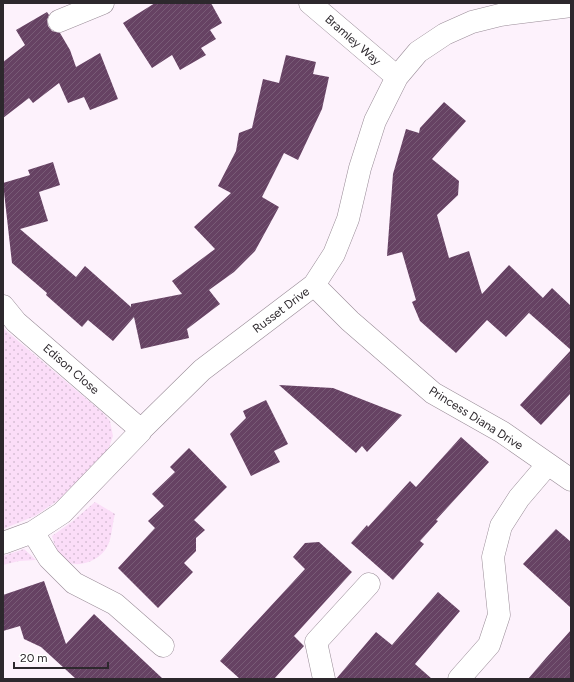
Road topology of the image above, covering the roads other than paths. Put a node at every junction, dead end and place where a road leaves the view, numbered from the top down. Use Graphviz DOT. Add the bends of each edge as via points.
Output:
graph roads {
  1 [pos="103,3"];
  2 [pos="310,3"];
  3 [pos="571,6"];
  4 [pos="59,21"];
  5 [pos="397,78"];
  6 [pos="314,285"];
  7 [pos="3,306"];
  8 [pos="141,430"];
  9 [pos="548,464"];
  10 [pos="571,480"];
  11 [pos="33,532"];
  12 [pos="3,543"];
  13 [pos="369,584"];
  14 [pos="163,646"];
  15 [pos="324,679"];
  16 [pos="459,679"];
  1 -- 4 [label="street"];
  2 -- 5 [label="street, Bramley Way"];
  3 -- 5 [label="street, Russet Drive" via="500,15 472,22 445,34 418,52"];
  5 -- 6 [label="street, Russet Drive" via="375,121 348,219 334,254"];
  6 -- 8 [label="street, Russet Drive" via="202,370"];
  6 -- 9 [label="street, Princess Diana Drive" via="350,322 432,393 502,432"];
  7 -- 8 [label="street, Edison Close" via="16,322"];
  8 -- 11 [label="street, Russet Drive" via="62,513"];
  9 -- 10 [label="street, Princess Diana Drive"];
  9 -- 16 [label="street" via="519,498 500,526 493,557 499,615 489,645"];
  11 -- 12 [label="street, Russet Drive"];
  11 -- 14 [label="street" via="49,558 74,583 115,604"];
  13 -- 15 [label="street" via="316,642"];
}
